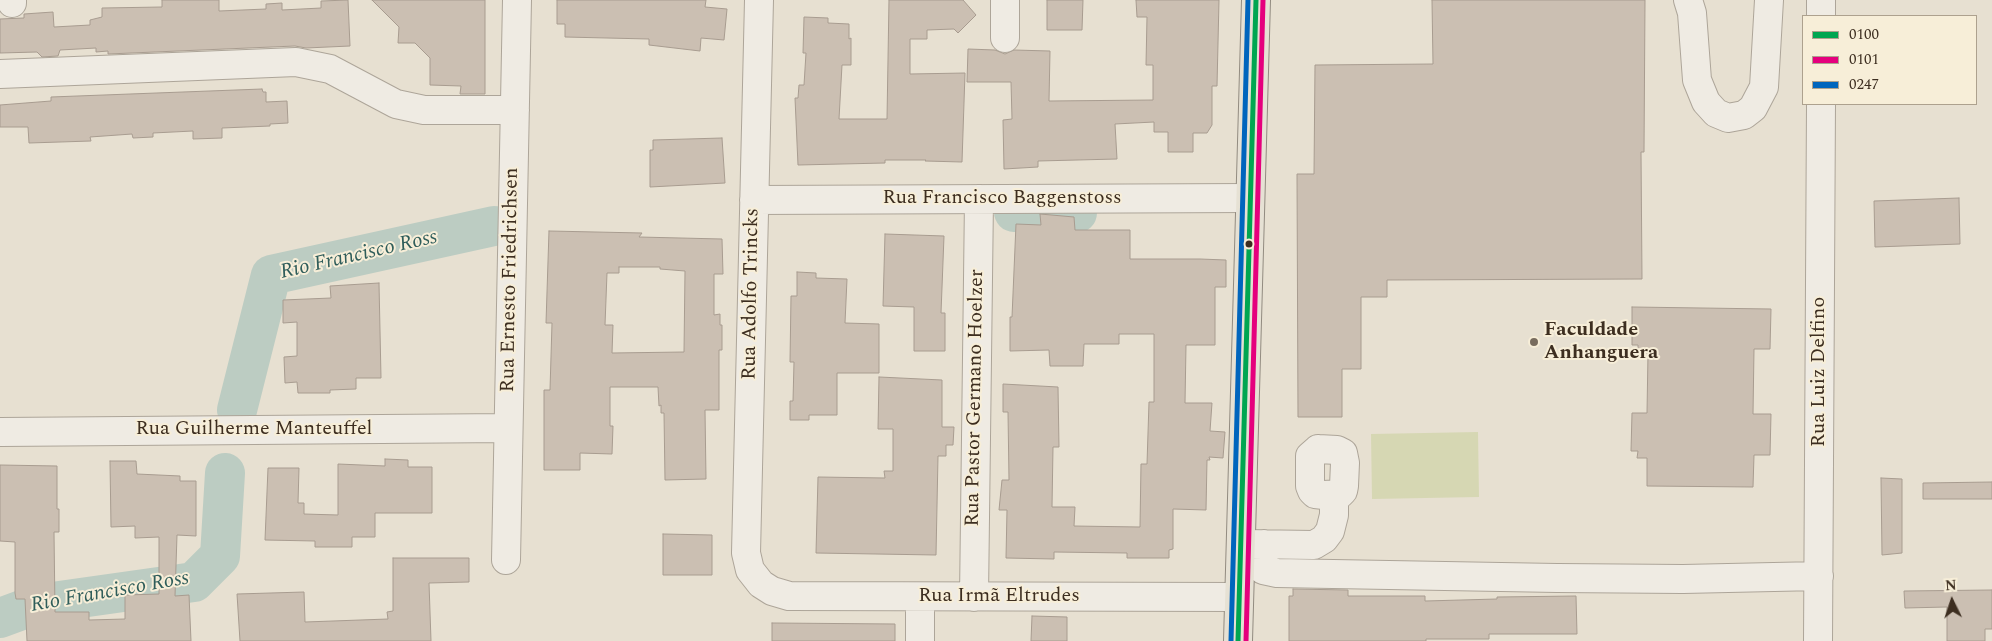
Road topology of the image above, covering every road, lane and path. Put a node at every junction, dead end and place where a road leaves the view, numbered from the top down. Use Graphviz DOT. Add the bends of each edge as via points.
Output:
graph roads {
  1 [pos="517,0"];
  2 [pos="759,0"];
  3 [pos="1005,0"];
  4 [pos="1256,0"];
  5 [pos="1688,0"];
  6 [pos="1769,0"];
  7 [pos="1821,0"];
  8 [pos="1821,15"];
  9 [pos="1005,38"];
  10 [pos="0,74"];
  11 [pos="1821,105"];
  12 [pos="515,110"];
  13 [pos="1250,198"];
  14 [pos="979,199"];
  15 [pos="754,200"];
  16 [pos="508,428"];
  17 [pos="0,432"];
  18 [pos="1334,496"];
  19 [pos="1252,544"];
  20 [pos="506,560"];
  21 [pos="1819,576"];
  22 [pos="761,584"];
  23 [pos="1446,586"];
  24 [pos="1240,592"];
  25 [pos="920,597"];
  26 [pos="974,597"];
  27 [pos="920,641"];
  28 [pos="1238,641"];
  29 [pos="1818,641"];
  1 -- 12 [label="street, Rua Ernesto Friedrichsen"];
  2 -- 15 [label="street, Rua Adolfo Trincks"];
  3 -- 9 [label="street"];
  4 -- 13 [label="main road"];
  5 -- 6 [label="street" via="1692,13 1697,80 1706,102 1716,113 1728,118 1744,115 1753,108 1764,87"];
  7 -- 8 [label="street"];
  10 -- 12 [label="street" via="296,62 330,69 396,104 424,110"];
  11 -- 21 [label="street, Rua Luiz Delfino"];
  12 -- 16 [label="street, Rua Ernesto Friedrichsen"];
  13 -- 14 [label="street, Rua Francisco Baggenstoss"];
  13 -- 19 [label="main road"];
  14 -- 15 [label="street, Rua Francisco Baggenstoss"];
  14 -- 26 [label="street, Rua Pastor Germano Hoelzer"];
  15 -- 22 [label="street, Rua Adolfo Trincks" via="746,553 750,570"];
  16 -- 17 [label="street, Rua Guilherme Manteuffel"];
  16 -- 20 [label="street, Rua Ernesto Friedrichsen"];
  18 -- 19 [label="street" via="1330,531 1314,545"];
  19 -- 21 [label="street" via="1263,570 1277,573 1683,579"];
  19 -- 24 [label="main road"];
  21 -- 29 [label="street, Rua Luiz Delfino"];
  22 -- 25 [label="street, Rua Irmã Eltrudes" via="789,596"];
  23 -- 24 [label="street, Rua Irmã Eltrudes"];
  24 -- 26 [label="street, Rua Irmã Eltrudes"];
  24 -- 28 [label="main road"];
  25 -- 26 [label="street, Rua Irmã Eltrudes"];
  25 -- 27 [label="street"];
}
